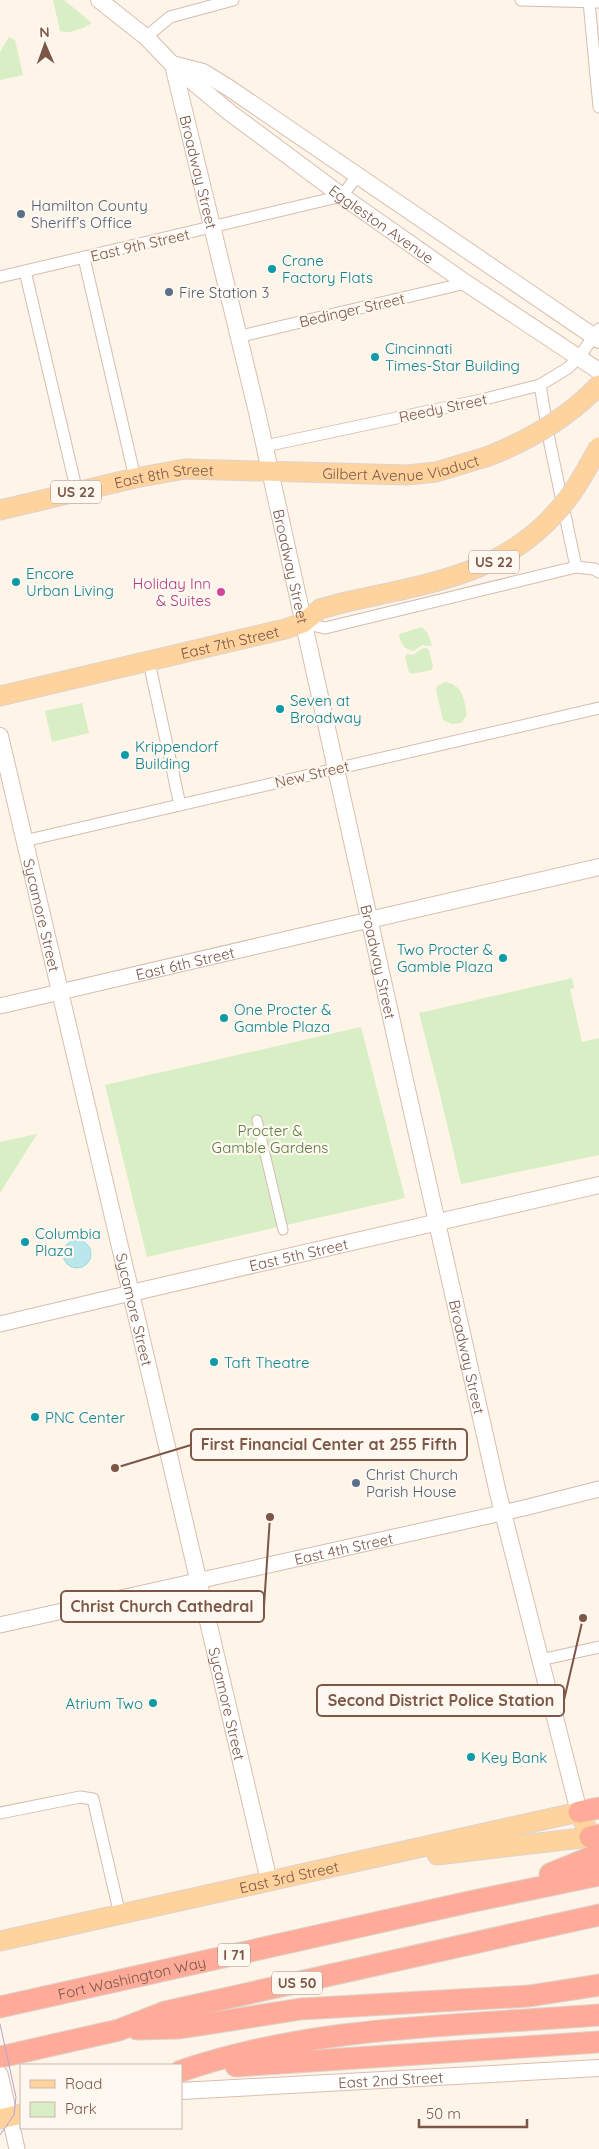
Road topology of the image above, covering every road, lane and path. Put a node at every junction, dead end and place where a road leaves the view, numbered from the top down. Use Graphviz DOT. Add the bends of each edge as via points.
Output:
graph roads {
  1 [pos="99,0"];
  2 [pos="233,0"];
  3 [pos="521,0"];
  4 [pos="594,2"];
  5 [pos="146,37"];
  6 [pos="173,65"];
  7 [pos="599,106"];
  8 [pos="357,176"];
  9 [pos="342,196"];
  10 [pos="211,228"];
  11 [pos="84,258"];
  12 [pos="25,272"];
  13 [pos="0,277"];
  14 [pos="466,283"];
  15 [pos="597,335"];
  16 [pos="238,337"];
  17 [pos="579,357"];
  18 [pos="599,371"];
  19 [pos="540,385"];
  20 [pos="599,385"];
  21 [pos="265,446"];
  22 [pos="599,447"];
  23 [pos="270,473"];
  24 [pos="135,478"];
  25 [pos="76,492"];
  26 [pos="0,510"];
  27 [pos="576,567"];
  28 [pos="599,572"];
  29 [pos="303,623"];
  30 [pos="149,662"];
  31 [pos="0,696"];
  32 [pos="599,708"];
  33 [pos="0,736"];
  34 [pos="336,769"];
  35 [pos="180,805"];
  36 [pos="24,841"];
  37 [pos="599,867"];
  38 [pos="369,920"];
  39 [pos="60,992"];
  40 [pos="0,1006"];
  41 [pos="257,1120"];
  42 [pos="599,1184"];
  43 [pos="438,1221"];
  44 [pos="283,1230"];
  45 [pos="131,1293"];
  46 [pos="0,1324"];
  47 [pos="599,1489"];
  48 [pos="503,1512"];
  49 [pos="199,1581"];
  50 [pos="0,1625"];
  51 [pos="599,1647"];
  52 [pos="540,1660"];
  53 [pos="589,1810"];
  54 [pos="0,1813"];
  55 [pos="597,1845"];
  56 [pos="339,1866"];
  57 [pos="599,1875"];
  58 [pos="269,1881"];
  59 [pos="469,1902"];
  60 [pos="599,1914"];
  61 [pos="120,1915"];
  62 [pos="0,1941"];
  63 [pos="599,1985"];
  64 [pos="0,2007"];
  65 [pos="599,2015"];
  66 [pos="119,2030"];
  67 [pos="599,2042"];
  68 [pos="0,2057"];
  69 [pos="599,2068"];
  70 [pos="182,2072"];
  71 [pos="182,2072"];
  72 [pos="1,2080"];
  73 [pos="182,2091"];
  74 [pos="10,2116"];
  75 [pos="17,2149"];
  1 -- 5 [label="main road, Eggleston Avenue"];
  2 -- 5 [label="street" via="170,17"];
  3 -- 4 [label="street"];
  4 -- 7 [label="street"];
  5 -- 6 [label="main road, Eggleston Avenue"];
  6 -- 8 [label="main road, Eggleston Avenue" via="203,72"];
  6 -- 9 [label="main road, Eggleston Avenue" via="229,112"];
  6 -- 10 [label="main road, Broadway Street"];
  8 -- 9 [label="street"];
  8 -- 15 [label="main road, Eggleston Avenue"];
  9 -- 10 [label="street, East 9th Street"];
  9 -- 14 [label="main road, Eggleston Avenue"];
  10 -- 11 [label="street, East 9th Street"];
  10 -- 16 [label="main road, Broadway Street"];
  11 -- 12 [label="street, East 9th Street"];
  11 -- 24 [label="street"];
  12 -- 13 [label="street, East 9th Street"];
  12 -- 25 [label="street"];
  14 -- 16 [label="street, Bedinger Street"];
  14 -- 17 [label="main road, Eggleston Avenue"];
  15 -- 17 [label="street, Reedy Street"];
  16 -- 21 [label="main road, Broadway Street"];
  17 -- 18 [label="main road, Eggleston Avenue"];
  17 -- 19 [label="street, Reedy Street" via="568,368"];
  19 -- 21 [label="street, Reedy Street"];
  19 -- 27 [label="street"];
  20 -- 23 [label="main road, Gilbert Avenue Viaduct / US 22, bridge" via="548,427 489,456 436,472 407,475"];
  21 -- 23 [label="main road, Broadway Street"];
  22 -- 29 [label="main road, US 22, bridge" via="566,501 541,529 508,554 491,564 450,578 320,609"];
  23 -- 24 [label="main road, East 8th Street / US 22" via="186,469"];
  23 -- 29 [label="main road, Broadway Street"];
  24 -- 25 [label="main road, East 8th Street / US 22"];
  25 -- 26 [label="main road, East 8th Street / US 22"];
  27 -- 28 [label="street"];
  27 -- 29 [label="street, East 7th Street" via="325,628"];
  29 -- 30 [label="main road, East 7th Street / US 22"];
  29 -- 34 [label="main road, Broadway Street"];
  30 -- 31 [label="main road, East 7th Street / US 22"];
  30 -- 35 [label="street"];
  32 -- 34 [label="street, New Street"];
  33 -- 36 [label="main road, Sycamore Street"];
  34 -- 35 [label="street, New Street"];
  34 -- 38 [label="main road, Broadway Street"];
  35 -- 36 [label="street, New Street"];
  36 -- 39 [label="main road, Sycamore Street"];
  37 -- 38 [label="main road"];
  38 -- 39 [label="street, East 6th Street"];
  38 -- 43 [label="main road, Broadway Street"];
  39 -- 40 [label="street, East 6th Street"];
  39 -- 45 [label="main road, Sycamore Street"];
  41 -- 44 [label="street"];
  42 -- 43 [label="main road, East 5th Street"];
  43 -- 45 [label="main road, East 5th Street"];
  43 -- 48 [label="main road, Broadway Street"];
  45 -- 46 [label="street, East 5th Street"];
  45 -- 49 [label="main road, Sycamore Street"];
  47 -- 48 [label="street, East 4th Street"];
  48 -- 49 [label="street, East 4th Street"];
  48 -- 52 [label="main road, Broadway Street"];
  49 -- 50 [label="street, East 4th Street"];
  49 -- 58 [label="main road, Sycamore Street"];
  51 -- 52 [label="street"];
  52 -- 53 [label="main road, Broadway Street"];
  53 -- 55 [label="main road, Broadway Street"];
  53 -- 56 [label="main road, East 3rd Street"];
  54 -- 61 [label="street" via="80,1797 93,1799"];
  55 -- 56 [label="main road"];
  55 -- 59 [label="highway, I 71" via="562,1870"];
  56 -- 58 [label="main road, East 3rd Street"];
  57 -- 59 [label="highway"];
  58 -- 61 [label="main road, East 3rd Street"];
  59 -- 64 [label="highway, Fort Washington Way / I 71"];
  60 -- 66 [label="highway, US 50" via="165,2012"];
  61 -- 62 [label="main road, East 3rd Street"];
  63 -- 66 [label="highway" via="529,1996 300,2009 180,2028"];
  65 -- 70 [label="highway" via="334,2036 272,2046 210,2061"];
  66 -- 68 [label="highway"];
  67 -- 71 [label="highway" via="269,2063"];
  69 -- 73 [label="main road, East 2nd Street"];
  72 -- 74 [label="street"];
  74 -- 75 [label="street"];
}
